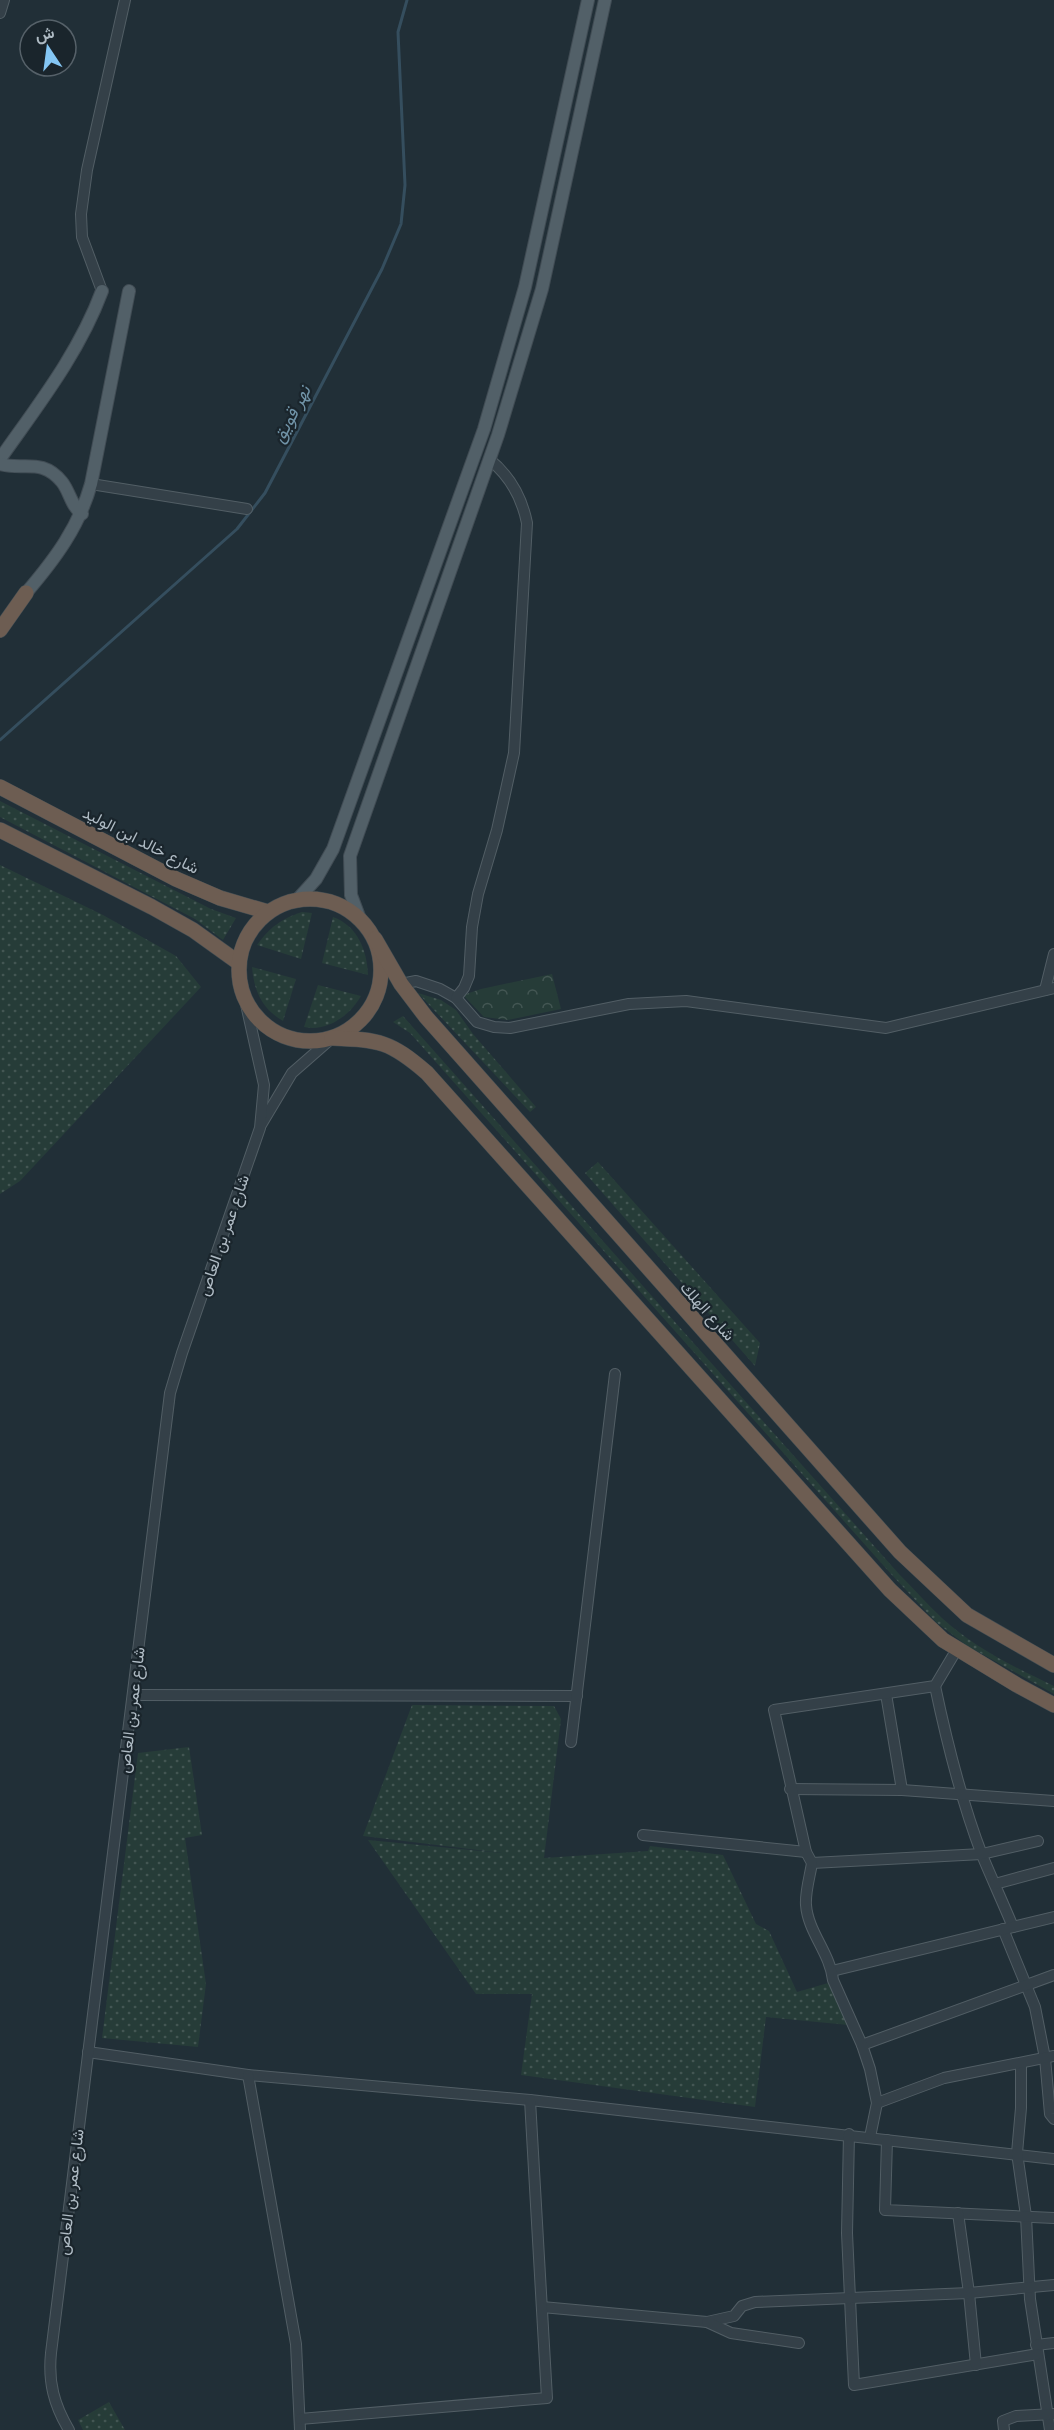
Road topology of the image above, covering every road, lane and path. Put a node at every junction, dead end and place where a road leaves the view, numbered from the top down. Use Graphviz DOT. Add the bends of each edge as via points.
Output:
graph roads {
  1 [pos="4,0"];
  2 [pos="125,0"];
  3 [pos="588,0"];
  4 [pos="605,0"];
  5 [pos="0,14"];
  6 [pos="102,291"];
  7 [pos="129,291"];
  8 [pos="0,459"];
  9 [pos="489,459"];
  10 [pos="0,464"];
  11 [pos="91,484"];
  12 [pos="247,509"];
  13 [pos="81,514"];
  14 [pos="26,593"];
  15 [pos="0,630"];
  16 [pos="2,788"];
  17 [pos="0,830"];
  18 [pos="297,900"];
  19 [pos="268,912"];
  20 [pos="360,919"];
  21 [pos="375,939"];
  22 [pos="1054,954"];
  23 [pos="238,963"];
  24 [pos="401,984"];
  25 [pos="1049,989"];
  26 [pos="456,998"];
  27 [pos="245,1000"];
  28 [pos="332,1038"];
  29 [pos="260,1128"];
  30 [pos="615,1374"];
  31 [pos="957,1649"];
  32 [pos="1054,1665"];
  33 [pos="936,1686"];
  34 [pos="886,1694"];
  35 [pos="133,1695"];
  36 [pos="577,1696"];
  37 [pos="1054,1705"];
  38 [pos="571,1742"];
  39 [pos="790,1789"];
  40 [pos="902,1790"];
  41 [pos="963,1796"];
  42 [pos="1054,1801"];
  43 [pos="643,1835"];
  44 [pos="1038,1840"];
  45 [pos="806,1852"];
  46 [pos="982,1854"];
  47 [pos="812,1863"];
  48 [pos="1054,1868"];
  49 [pos="995,1884"];
  50 [pos="1054,1917"];
  51 [pos="1008,1928"];
  52 [pos="832,1971"];
  53 [pos="1054,1975"];
  54 [pos="1028,1984"];
  55 [pos="862,2045"];
  56 [pos="88,2052"];
  57 [pos="1050,2057"];
  58 [pos="1021,2063"];
  59 [pos="248,2075"];
  60 [pos="530,2100"];
  61 [pos="877,2103"];
  62 [pos="1054,2119"];
  63 [pos="849,2134"];
  64 [pos="870,2137"];
  65 [pos="887,2140"];
  66 [pos="1017,2153"];
  67 [pos="1054,2159"];
  68 [pos="958,2213"];
  69 [pos="1026,2216"];
  70 [pos="1054,2218"];
  71 [pos="1054,2285"];
  72 [pos="1029,2287"];
  73 [pos="969,2293"];
  74 [pos="850,2296"];
  75 [pos="542,2307"];
  76 [pos="707,2322"];
  77 [pos="799,2343"];
  78 [pos="1054,2343"];
  79 [pos="1037,2350"];
  80 [pos="976,2365"];
  81 [pos="1051,2414"];
  82 [pos="300,2425"];
  83 [pos="69,2430"];
  84 [pos="1004,2430"];
  85 [pos="1050,2430"];
  1 -- 5 [label="street"];
  2 -- 6 [label="street" via="81,214 82,237"];
  3 -- 18 [label="main road" via="525,286 484,429 333,849 316,879"];
  4 -- 9 [label="main road" via="542,290"];
  6 -- 8 [label="main road" via="70,357"];
  7 -- 11 [label="main road"];
  9 -- 20 [label="main road" via="350,856 351,895"];
  9 -- 26 [label="street" via="518,495 527,523 516,739 497,830 474,911 469,976"];
  10 -- 13 [label="main road" via="48,470 62,482"];
  11 -- 12 [label="street"];
  11 -- 13 [label="main road"];
  13 -- 14 [label="main road" via="54,560"];
  14 -- 15 [label="highway"];
  16 -- 19 [label="highway, شارع خالد ابن الوليد" via="176,879 220,898"];
  17 -- 23 [label="highway" via="193,930"];
  18 -- 19 [label="highway"];
  18 -- 20 [label="highway" via="331,902"];
  19 -- 23 [label="highway" via="251,930"];
  20 -- 21 [label="highway"];
  21 -- 24 [label="highway, شارع الهلك"];
  21 -- 28 [label="highway" via="381,963 380,987 370,1009 359,1021"];
  22 -- 25 [label="street"];
  23 -- 27 [label="highway"];
  24 -- 26 [label="street" via="416,981"];
  24 -- 32 [label="highway, شارع الهلك" via="900,1552 967,1615"];
  25 -- 26 [label="street" via="886,1028 686,1001 629,1004 510,1028 494,1027 477,1022"];
  27 -- 28 [label="highway" via="272,1031 291,1039"];
  27 -- 29 [label="street, شارع عمر بن العاص" via="264,1085"];
  28 -- 29 [label="street" via="292,1073"];
  28 -- 31 [label="highway" via="386,1043 427,1073 890,1590"];
  29 -- 35 [label="street, شارع عمر بن العاص" via="170,1393"];
  30 -- 36 [label="street"];
  31 -- 33 [label="street"];
  31 -- 37 [label="highway"];
  33 -- 34 [label="street"];
  33 -- 41 [label="street"];
  34 -- 39 [label="street" via="774,1710"];
  34 -- 40 [label="street"];
  35 -- 36 [label="street"];
  35 -- 56 [label="street, شارع عمر بن العاص"];
  36 -- 38 [label="street"];
  39 -- 40 [label="street"];
  39 -- 45 [label="street"];
  40 -- 41 [label="street"];
  41 -- 42 [label="street"];
  41 -- 46 [label="street"];
  43 -- 45 [label="street"];
  44 -- 46 [label="street"];
  45 -- 47 [label="street"];
  46 -- 47 [label="street"];
  46 -- 49 [label="street"];
  47 -- 52 [label="street" via="806,1904 811,1927"];
  48 -- 49 [label="street"];
  49 -- 51 [label="street"];
  50 -- 51 [label="street"];
  51 -- 52 [label="street"];
  51 -- 54 [label="street"];
  52 -- 55 [label="street"];
  53 -- 54 [label="street"];
  54 -- 55 [label="street"];
  54 -- 57 [label="street"];
  55 -- 61 [label="street"];
  56 -- 59 [label="street"];
  56 -- 83 [label="street, شارع عمر بن العاص" via="49,2369 54,2399"];
  57 -- 58 [label="street"];
  57 -- 62 [label="street" via="1050,2114"];
  58 -- 61 [label="street" via="944,2078"];
  58 -- 66 [label="street"];
  59 -- 60 [label="street"];
  59 -- 82 [label="street" via="296,2344"];
  60 -- 63 [label="street"];
  60 -- 75 [label="street"];
  61 -- 64 [label="street"];
  63 -- 64 [label="street"];
  63 -- 74 [label="street"];
  64 -- 65 [label="street"];
  65 -- 66 [label="street"];
  65 -- 68 [label="street" via="885,2210"];
  66 -- 67 [label="street"];
  66 -- 69 [label="street"];
  68 -- 69 [label="street"];
  68 -- 73 [label="street"];
  69 -- 70 [label="street"];
  69 -- 72 [label="street"];
  71 -- 72 [label="street"];
  72 -- 73 [label="street"];
  72 -- 79 [label="street"];
  73 -- 74 [label="street"];
  73 -- 80 [label="street"];
  74 -- 76 [label="street" via="755,2302 742,2306 734,2316"];
  74 -- 80 [label="street" via="854,2385"];
  75 -- 76 [label="street"];
  75 -- 82 [label="street" via="547,2398"];
  76 -- 77 [label="street" via="731,2333"];
  78 -- 79 [label="street"];
  79 -- 80 [label="street"];
  79 -- 81 [label="street"];
  81 -- 84 [label="street" via="1016,2416 1004,2421"];
  81 -- 85 [label="street"];
}
